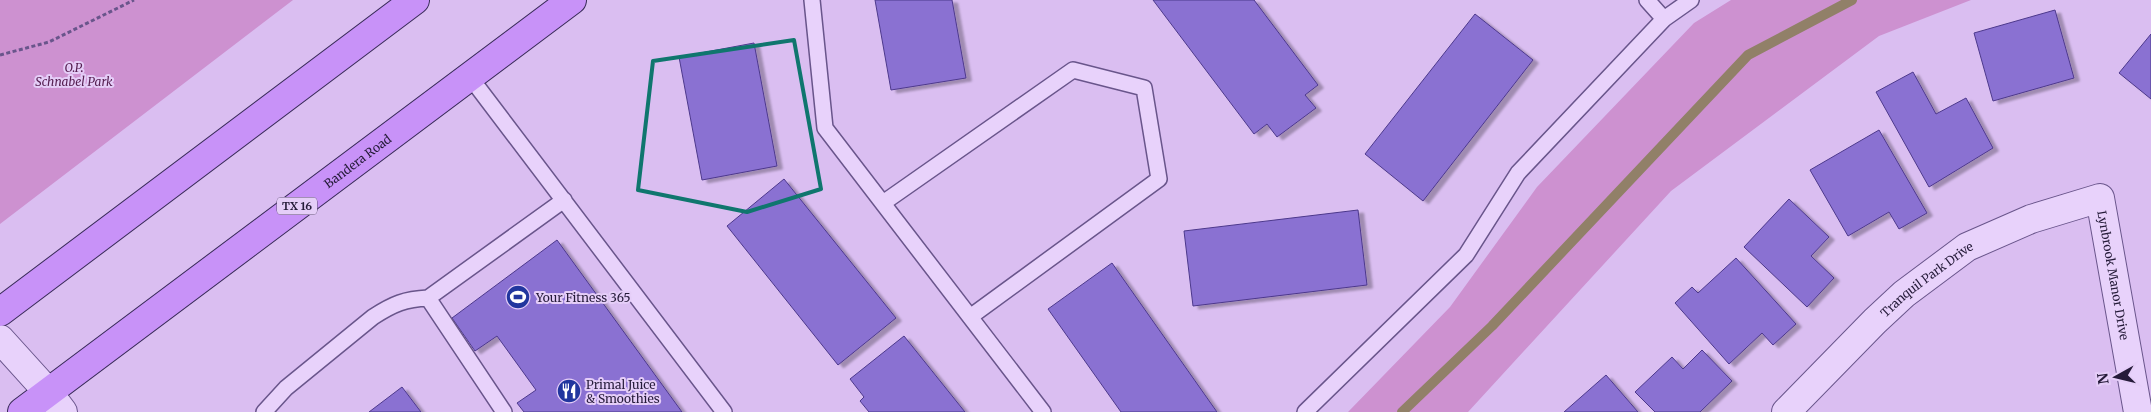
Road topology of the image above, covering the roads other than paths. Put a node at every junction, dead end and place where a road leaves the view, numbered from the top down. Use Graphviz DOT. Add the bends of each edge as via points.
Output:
graph roads {
  1 [pos="415,0"];
  2 [pos="572,0"];
  3 [pos="812,0"];
  4 [pos="1647,0"];
  5 [pos="1692,0"];
  6 [pos="1664,19"];
  7 [pos="470,77"];
  8 [pos="2100,198"];
  9 [pos="564,200"];
  10 [pos="883,203"];
  11 [pos="428,298"];
  12 [pos="0,312"];
  13 [pos="970,317"];
  14 [pos="0,339"];
  15 [pos="56,402"];
  16 [pos="22,412"];
  17 [pos="264,412"];
  18 [pos="504,412"];
  19 [pos="724,412"];
  20 [pos="1043,412"];
  21 [pos="1306,412"];
  22 [pos="1786,412"];
  23 [pos="2138,412"];
  1 -- 12 [label="main road"];
  2 -- 7 [label="main road, Bandera Road / TX 16"];
  3 -- 10 [label="lane" via="825,128"];
  4 -- 6 [label="lane"];
  5 -- 6 [label="lane"];
  6 -- 21 [label="lane" via="1518,173 1466,255"];
  7 -- 9 [label="lane"];
  7 -- 15 [label="main road, Bandera Road / TX 16"];
  8 -- 22 [label="street, Tranquil Park Drive" via="2031,219 1967,247 1904,294"];
  8 -- 23 [label="street, Lynbrook Manor Drive"];
  9 -- 11 [label="lane"];
  9 -- 19 [label="lane"];
  10 -- 13 [label="lane"];
  10 -- 13 [label="lane" via="1072,70 1144,88 1159,180"];
  11 -- 17 [label="lane" via="407,299 373,318 286,388"];
  11 -- 18 [label="lane"];
  13 -- 20 [label="lane"];
  14 -- 15 [label="street"];
  15 -- 16 [label="main road, Bandera Road / TX 16"];
}
